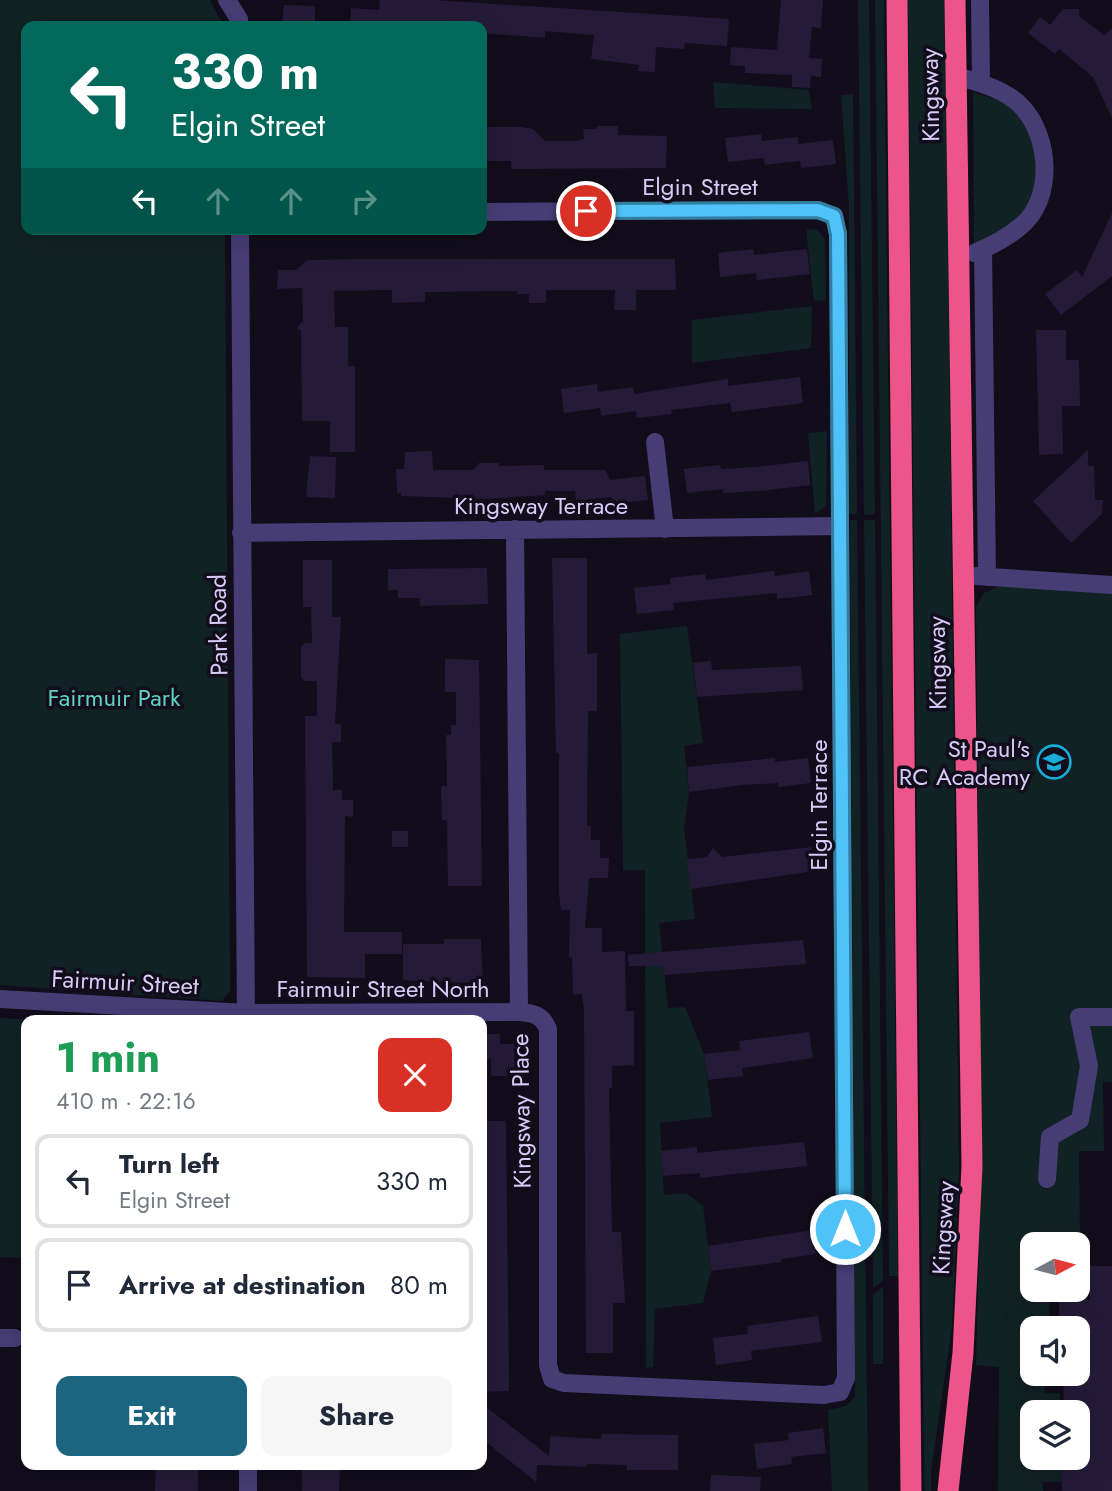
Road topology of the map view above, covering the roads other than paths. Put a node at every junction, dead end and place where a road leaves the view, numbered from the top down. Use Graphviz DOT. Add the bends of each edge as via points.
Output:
graph roads {
  1 [pos="228,0"];
  2 [pos="897,0"];
  3 [pos="955,0"];
  4 [pos="980,0"];
  5 [pos="239,21"];
  6 [pos="956,76"];
  7 [pos="981,83"];
  8 [pos="487,212"];
  9 [pos="834,216"];
  10 [pos="240,235"];
  11 [pos="983,249"];
  12 [pos="958,259"];
  13 [pos="655,442"];
  14 [pos="841,526"];
  15 [pos="665,528"];
  16 [pos="515,529"];
  17 [pos="242,533"];
  18 [pos="962,576"];
  19 [pos="987,577"];
  20 [pos="1112,585"];
  21 [pos="0,999"];
  22 [pos="519,1012"];
  23 [pos="219,1015"];
  24 [pos="246,1015"];
  25 [pos="355,1015"];
  26 [pos="1112,1017"];
  27 [pos="1046,1179"];
  28 [pos="840,1392"];
  29 [pos="248,1470"];
  30 [pos="248,1491"];
  31 [pos="911,1491"];
  32 [pos="948,1491"];
  1 -- 5 [label="street"];
  2 -- 31 [label="highway, Kingsway"];
  3 -- 6 [label="highway, Kingsway"];
  4 -- 7 [label="street"];
  6 -- 7 [label="street"];
  6 -- 12 [label="highway, Kingsway"];
  7 -- 11 [label="street" via="1023,107 1039,132 1045,168 1039,199 1023,225"];
  8 -- 9 [label="street, Elgin Street" via="818,210"];
  9 -- 14 [label="street, Elgin Terrace" via="838,234"];
  10 -- 17 [label="street, Park Road"];
  11 -- 12 [label="street"];
  11 -- 19 [label="street"];
  12 -- 18 [label="highway, Kingsway"];
  13 -- 15 [label="street"];
  14 -- 15 [label="street, Kingsway Terrace"];
  14 -- 28 [label="street, Elgin Terrace" via="846,1378"];
  15 -- 16 [label="street, Kingsway Terrace"];
  16 -- 17 [label="street, Kingsway Terrace"];
  16 -- 22 [label="street, Kingsway Place"];
  17 -- 24 [label="street, Park Road"];
  18 -- 19 [label="street"];
  18 -- 32 [label="highway, Kingsway" via="972,1166 963,1353"];
  19 -- 20 [label="street"];
  21 -- 23 [label="street, Fairmuir Street"];
  22 -- 25 [label="street, Fairmuir Street North"];
  22 -- 28 [label="street, Kingsway Place" via="533,1013 548,1029 548,1365 552,1379 824,1395"];
  26 -- 27 [label="street" via="1079,1017 1089,1066 1080,1120 1050,1137"];
  29 -- 30 [label="street"];
}
